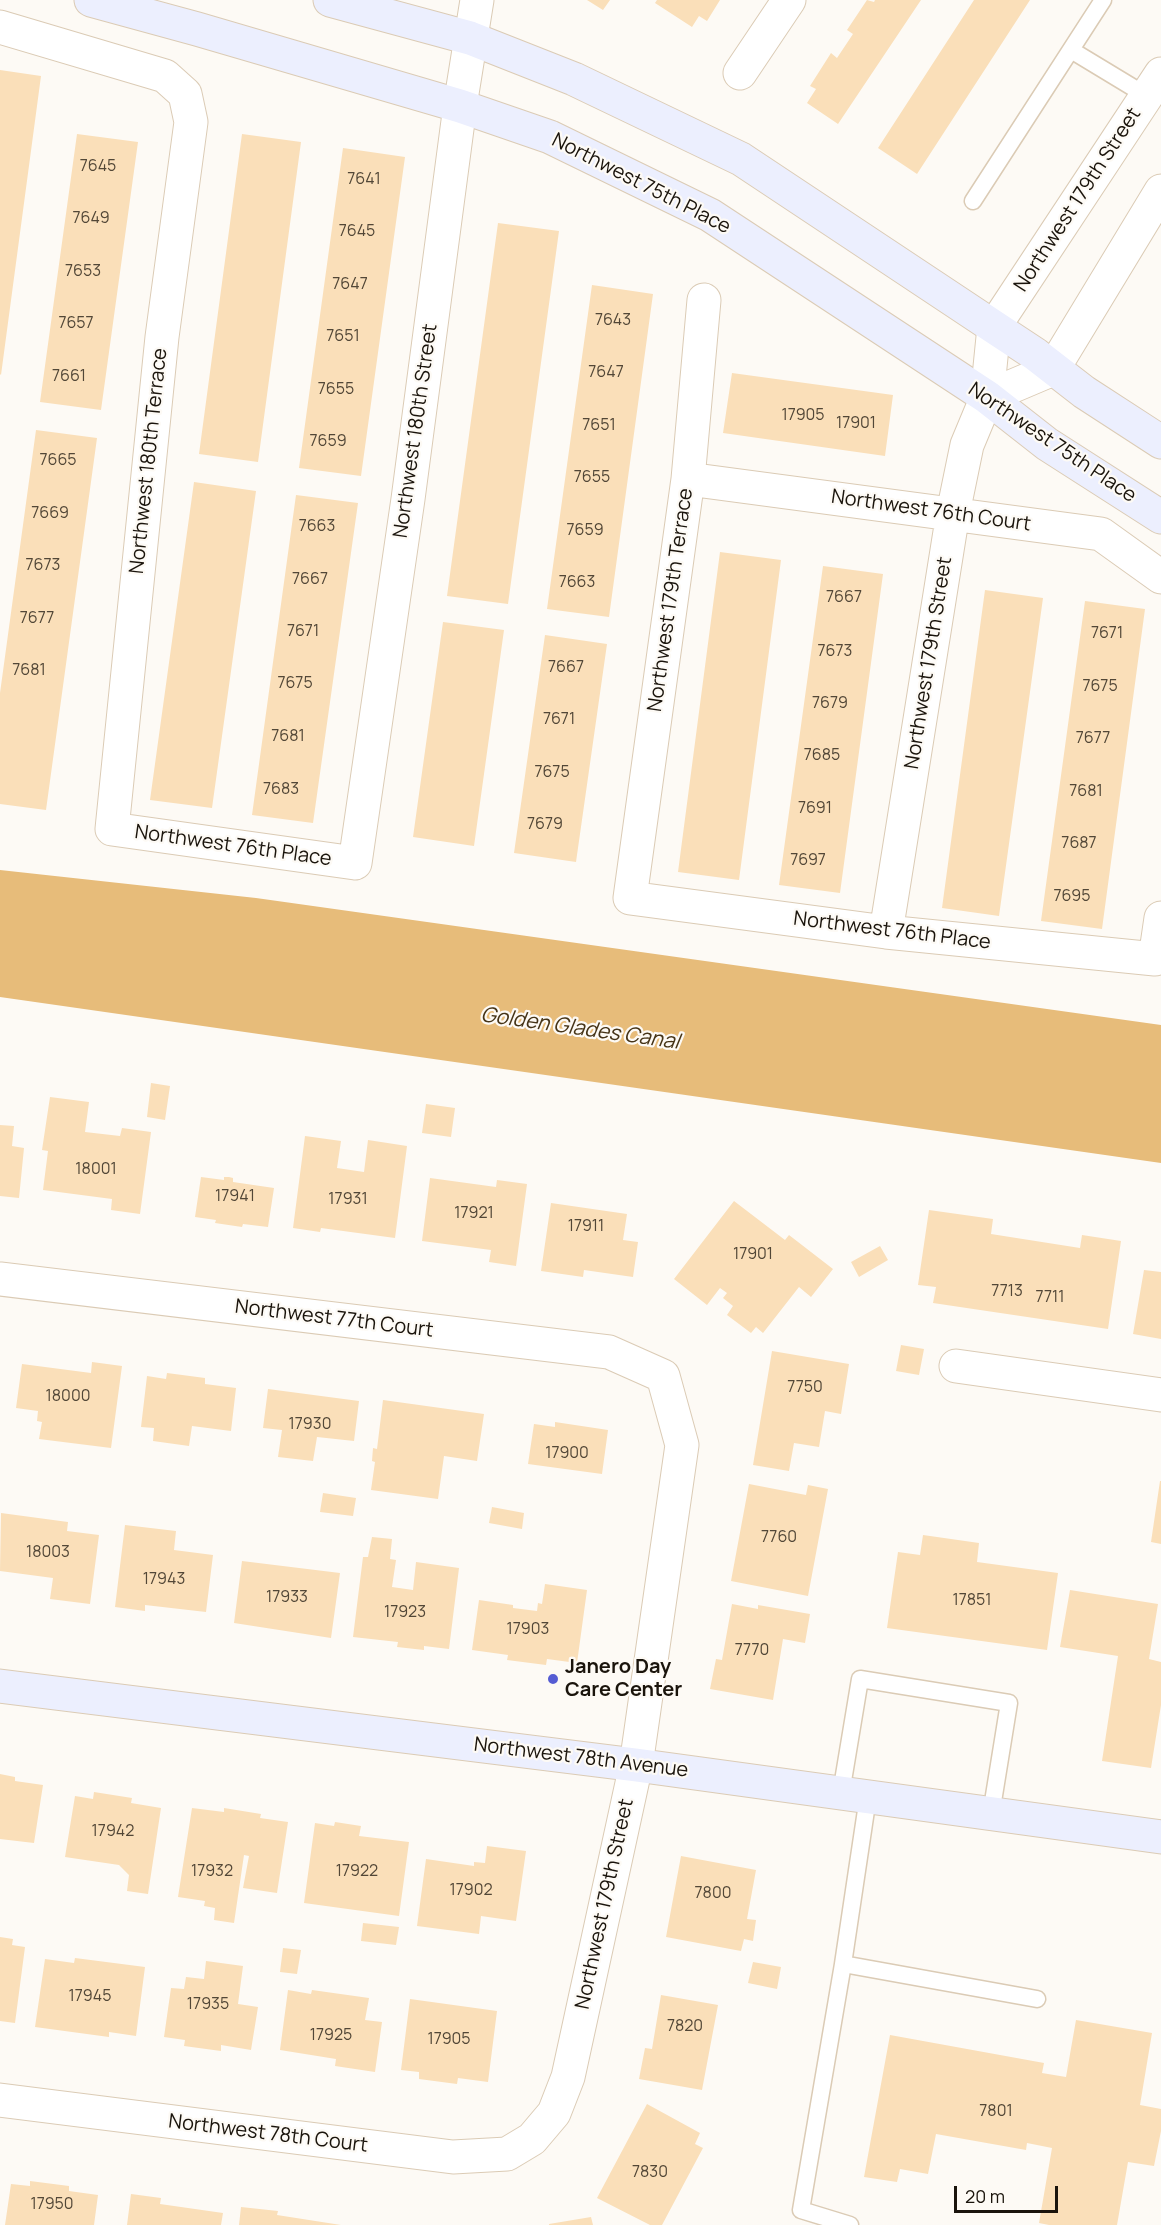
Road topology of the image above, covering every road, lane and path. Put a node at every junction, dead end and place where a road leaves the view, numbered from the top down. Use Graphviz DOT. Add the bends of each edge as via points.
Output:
graph roads {
  1 [pos="91,0"];
  2 [pos="330,0"];
  3 [pos="477,0"];
  4 [pos="789,0"];
  5 [pos="1103,0"];
  6 [pos="0,27"];
  7 [pos="470,38"];
  8 [pos="1071,50"];
  9 [pos="741,73"];
  10 [pos="1156,91"];
  11 [pos="460,106"];
  12 [pos="1161,191"];
  13 [pos="973,201"];
  14 [pos="704,300"];
  15 [pos="994,327"];
  16 [pos="1053,369"];
  17 [pos="987,398"];
  18 [pos="1161,442"];
  19 [pos="688,479"];
  20 [pos="953,513"];
  21 [pos="1161,517"];
  22 [pos="1161,577"];
  23 [pos="112,829"];
  24 [pos="355,863"];
  25 [pos="630,898"];
  26 [pos="1161,918"];
  27 [pos="886,932"];
  28 [pos="0,1278"];
  29 [pos="956,1365"];
  30 [pos="663,1376"];
  31 [pos="1161,1395"];
  32 [pos="0,1686"];
  33 [pos="636,1765"];
  34 [pos="855,1795"];
  35 [pos="991,1814"];
  36 [pos="1161,1837"];
  37 [pos="843,1964"];
  38 [pos="1037,1999"];
  39 [pos="0,2100"];
  40 [pos="532,2139"];
  41 [pos="850,2225"];
  1 -- 11 [label="street, Northwest 75th Place"];
  2 -- 7 [label="street"];
  3 -- 7 [label="street, Northwest 180th Street"];
  4 -- 9 [label="street"];
  5 -- 8 [label="lane"];
  6 -- 23 [label="street, Northwest 180th Terrace" via="165,76 185,94 191,122 162,337"];
  7 -- 11 [label="street, Northwest 180th Street"];
  7 -- 15 [label="street" via="574,79 741,159"];
  8 -- 10 [label="lane"];
  8 -- 13 [label="lane"];
  10 -- 15 [label="street, Northwest 179th Street"];
  11 -- 17 [label="street, Northwest 75th Place" via="550,137 710,215"];
  11 -- 24 [label="street, Northwest 180th Street"];
  12 -- 16 [label="street"];
  14 -- 19 [label="street, Northwest 179th Terrace"];
  15 -- 16 [label="street"];
  15 -- 17 [label="street, Northwest 179th Street"];
  16 -- 17 [label="street"];
  16 -- 18 [label="street"];
  17 -- 20 [label="street, Northwest 179th Street" via="967,446"];
  17 -- 21 [label="street, Northwest 75th Place" via="1047,444"];
  19 -- 20 [label="street, Northwest 76th Court"];
  19 -- 25 [label="street, Northwest 179th Terrace"];
  20 -- 22 [label="street, Northwest 76th Court" via="1101,534"];
  20 -- 27 [label="street, Northwest 179th Street"];
  23 -- 24 [label="street, Northwest 76th Place"];
  25 -- 27 [label="street, Northwest 76th Place"];
  26 -- 27 [label="street, Northwest 76th Place" via="1155,959"];
  28 -- 30 [label="street, Northwest 77th Court" via="609,1352"];
  29 -- 31 [label="street"];
  30 -- 33 [label="street, Northwest 179th Street" via="682,1445"];
  32 -- 33 [label="street, Northwest 78th Avenue"];
  33 -- 34 [label="street, Northwest 78th Avenue"];
  33 -- 40 [label="street, Northwest 179th Street" via="568,2077 554,2113"];
  34 -- 35 [label="street, Northwest 78th Avenue"];
  34 -- 35 [label="lane" via="860,1679 1009,1703"];
  34 -- 37 [label="lane"];
  35 -- 36 [label="street, Northwest 78th Avenue"];
  37 -- 38 [label="lane"];
  37 -- 41 [label="lane" via="801,2210"];
  39 -- 40 [label="street, Northwest 78th Court" via="453,2157 507,2154"];
}
